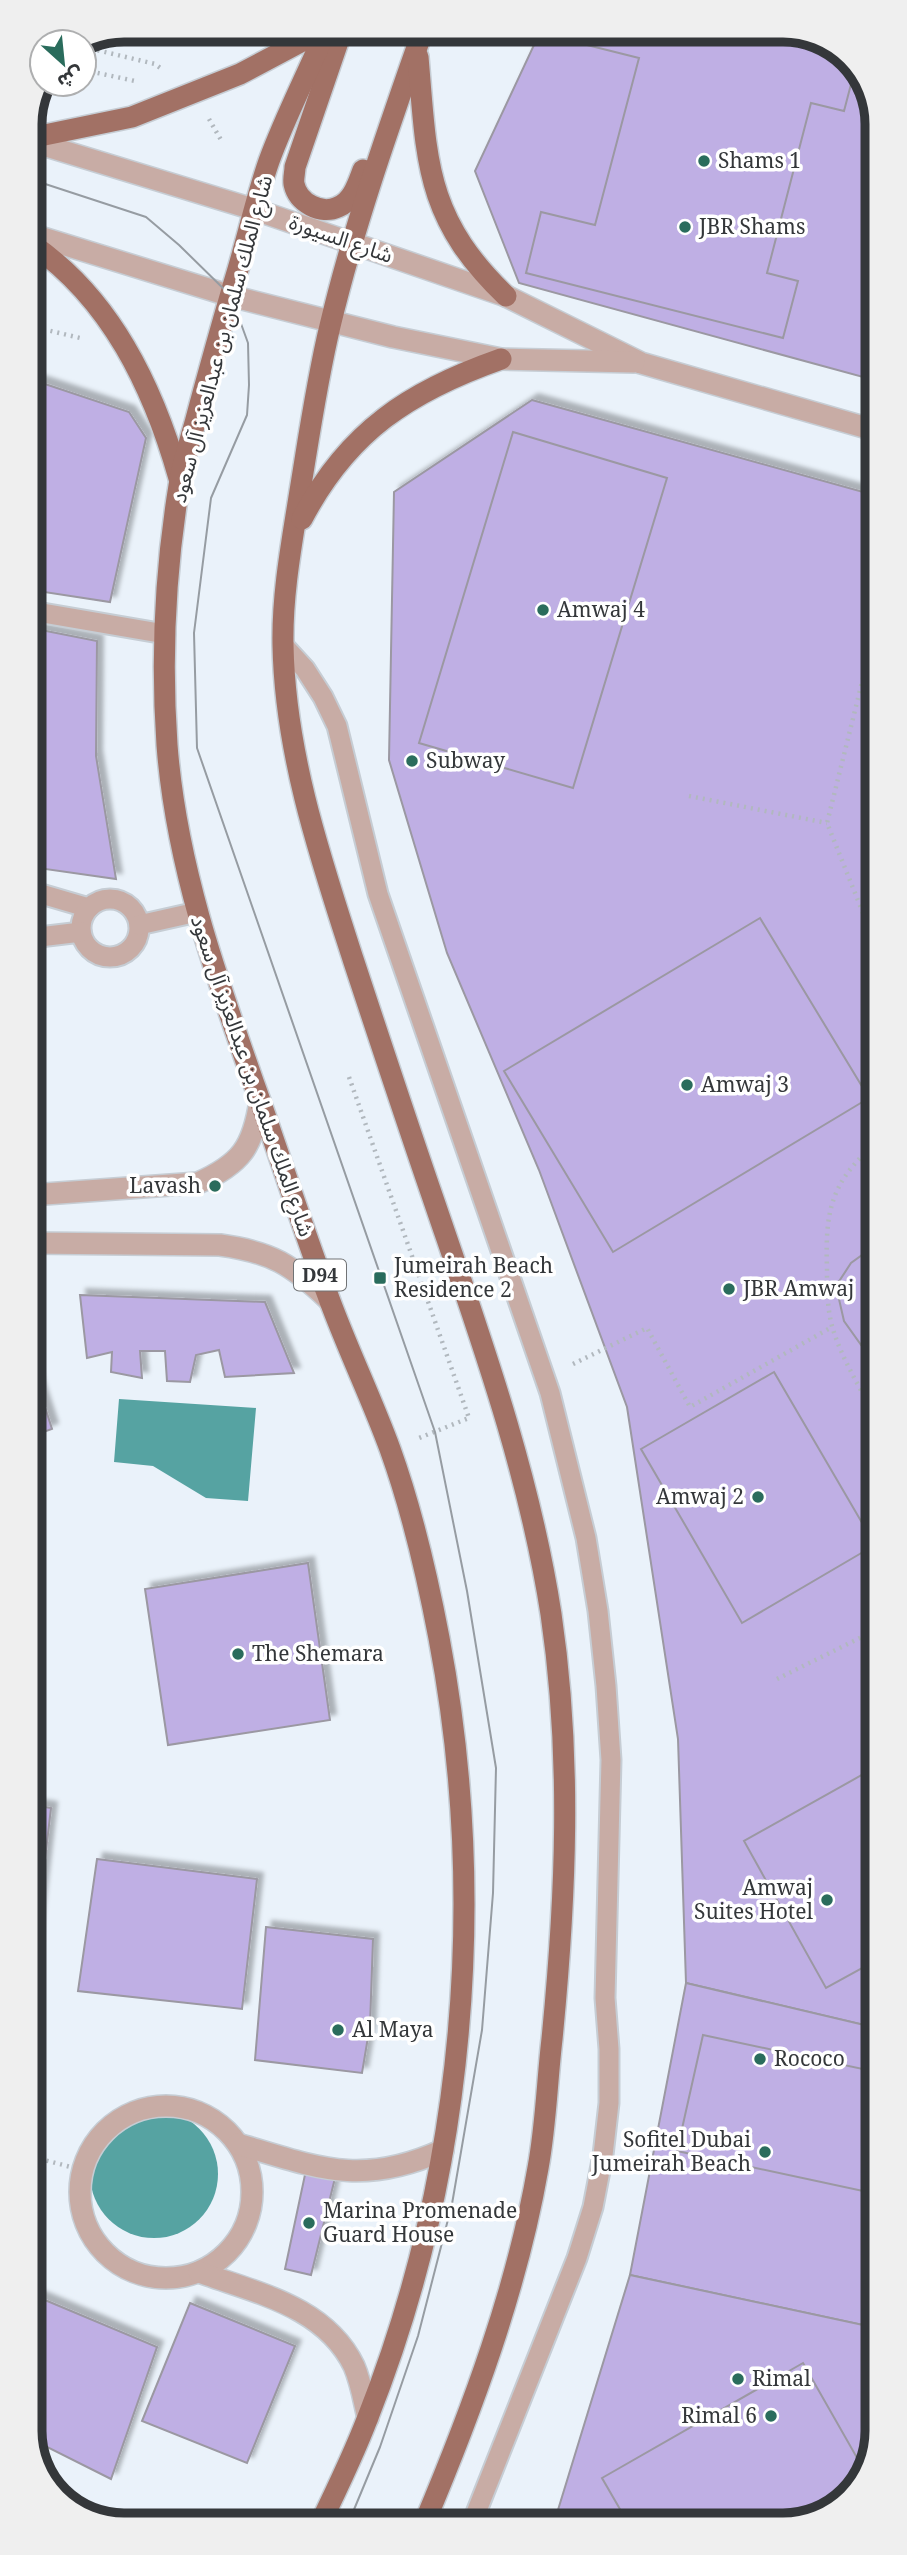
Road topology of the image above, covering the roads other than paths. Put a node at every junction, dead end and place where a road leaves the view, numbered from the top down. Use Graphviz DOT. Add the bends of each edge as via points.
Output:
graph roads {
  1 [pos="302,42"];
  2 [pos="319,42"];
  3 [pos="338,42"];
  4 [pos="418,42"];
  5 [pos="419,42"];
  6 [pos="420,42"];
  7 [pos="42,137"];
  8 [pos="42,144"];
  9 [pos="256,210"];
  10 [pos="42,238"];
  11 [pos="352,243"];
  12 [pos="42,253"];
  13 [pos="230,296"];
  14 [pos="506,296"];
  15 [pos="331,323"];
  16 [pos="501,359"];
  17 [pos="641,363"];
  18 [pos="865,427"];
  19 [pos="180,480"];
  20 [pos="293,536"];
  21 [pos="42,613"];
  22 [pos="165,634"];
  23 [pos="283,645"];
  24 [pos="42,894"];
  25 [pos="89,908"];
  26 [pos="197,912"];
  27 [pos="139,925"];
  28 [pos="81,932"];
  29 [pos="42,937"];
  30 [pos="260,1101"];
  31 [pos="42,1194"];
  32 [pos="42,1243"];
  33 [pos="329,1300"];
  34 [pos="238,2144"];
  35 [pos="443,2150"];
  36 [pos="199,2273"];
  37 [pos="368,2418"];
  38 [pos="325,2513"];
  39 [pos="429,2513"];
  40 [pos="476,2513"];
  1 -- 7 [label="main road" via="132,117"];
  2 -- 9 [label="main road, شارع الملك سلمان بن عبدالعزيز آل سعود / D94" via="270,158"];
  3 -- 4 [label="main road" via="293,183 299,197 323,210 338,208 350,199"];
  5 -- 11 [label="main road"];
  6 -- 14 [label="main road" via="432,181 459,242"];
  8 -- 9 [label="street, شارع السيورة"];
  9 -- 11 [label="street, شارع السيورة"];
  9 -- 13 [label="main road, شارع الملك سلمان بن عبدالعزيز آل سعود / D94"];
  10 -- 13 [label="street, شارع السيورة"];
  11 -- 14 [label="street, شارع السيورة"];
  11 -- 15 [label="main road"];
  12 -- 19 [label="main road" via="75,281 128,350 154,402"];
  13 -- 15 [label="street, شارع السيورة"];
  13 -- 19 [label="main road, شارع الملك سلمان بن عبدالعزيز آل سعود / D94"];
  14 -- 17 [label="street, شارع السيورة"];
  15 -- 16 [label="street, شارع السيورة"];
  15 -- 20 [label="main road"];
  16 -- 17 [label="street, شارع السيورة"];
  16 -- 20 [label="main road" via="460,373 386,415 347,450 315,494"];
  17 -- 18 [label="street, شارع السيورة"];
  19 -- 22 [label="main road, شارع الملك سلمان بن عبدالعزيز آل سعود / D94" via="164,598"];
  20 -- 23 [label="main road"];
  21 -- 22 [label="lane"];
  22 -- 26 [label="main road, شارع الملك سلمان بن عبدالعزيز آل سعود / D94" via="167,746"];
  23 -- 39 [label="main road" via="295,760 328,881 517,1453 551,1614 560,1695 565,1777 562,1941 539,2165 494,2336"];
  23 -- 40 [label="lane" via="311,678 337,726 382,905 550,1393 586,1538 606,1686 611,1760 605,1974 609,2102 603,2155 577,2258"];
  24 -- 25 [label="lane"];
  25 -- 27 [label="lane" via="113,899 125,903 135,912"];
  25 -- 28 [label="lane"];
  26 -- 27 [label="lane"];
  26 -- 30 [label="main road, شارع الملك سلمان بن عبدالعزيز آل سعود / D94"];
  27 -- 28 [label="lane" via="130,949 107,958 85,944"];
  28 -- 29 [label="lane"];
  30 -- 31 [label="street" via="256,1128 243,1153 223,1172 198,1183"];
  30 -- 33 [label="main road, شارع الملك سلمان بن عبدالعزيز آل سعود / D94"];
  32 -- 33 [label="street" via="241,1248 299,1272"];
  33 -- 35 [label="main road, شارع الملك سلمان بن عبدالعزيز آل سعود / D94" via="390,1450 419,1550 447,1679 463,1836 464,1914 454,2072"];
  34 -- 35 [label="street" via="320,2168 352,2172 415,2163"];
  34 -- 36 [label="street" via="251,2172 253,2202 243,2231 225,2255"];
  34 -- 36 [label="street" via="201,2112 151,2106 128,2113 108,2128 91,2147 82,2170 79,2197 84,2224 98,2248 119,2266 145,2277 172,2279"];
  35 -- 37 [label="main road, شارع الملك سلمان بن عبدالعزيز آل سعود / D94" via="399,2330"];
  36 -- 37 [label="street" via="280,2301 325,2326 354,2367"];
  37 -- 38 [label="main road, شارع الملك سلمان بن عبدالعزيز آل سعود / D94"];
}
